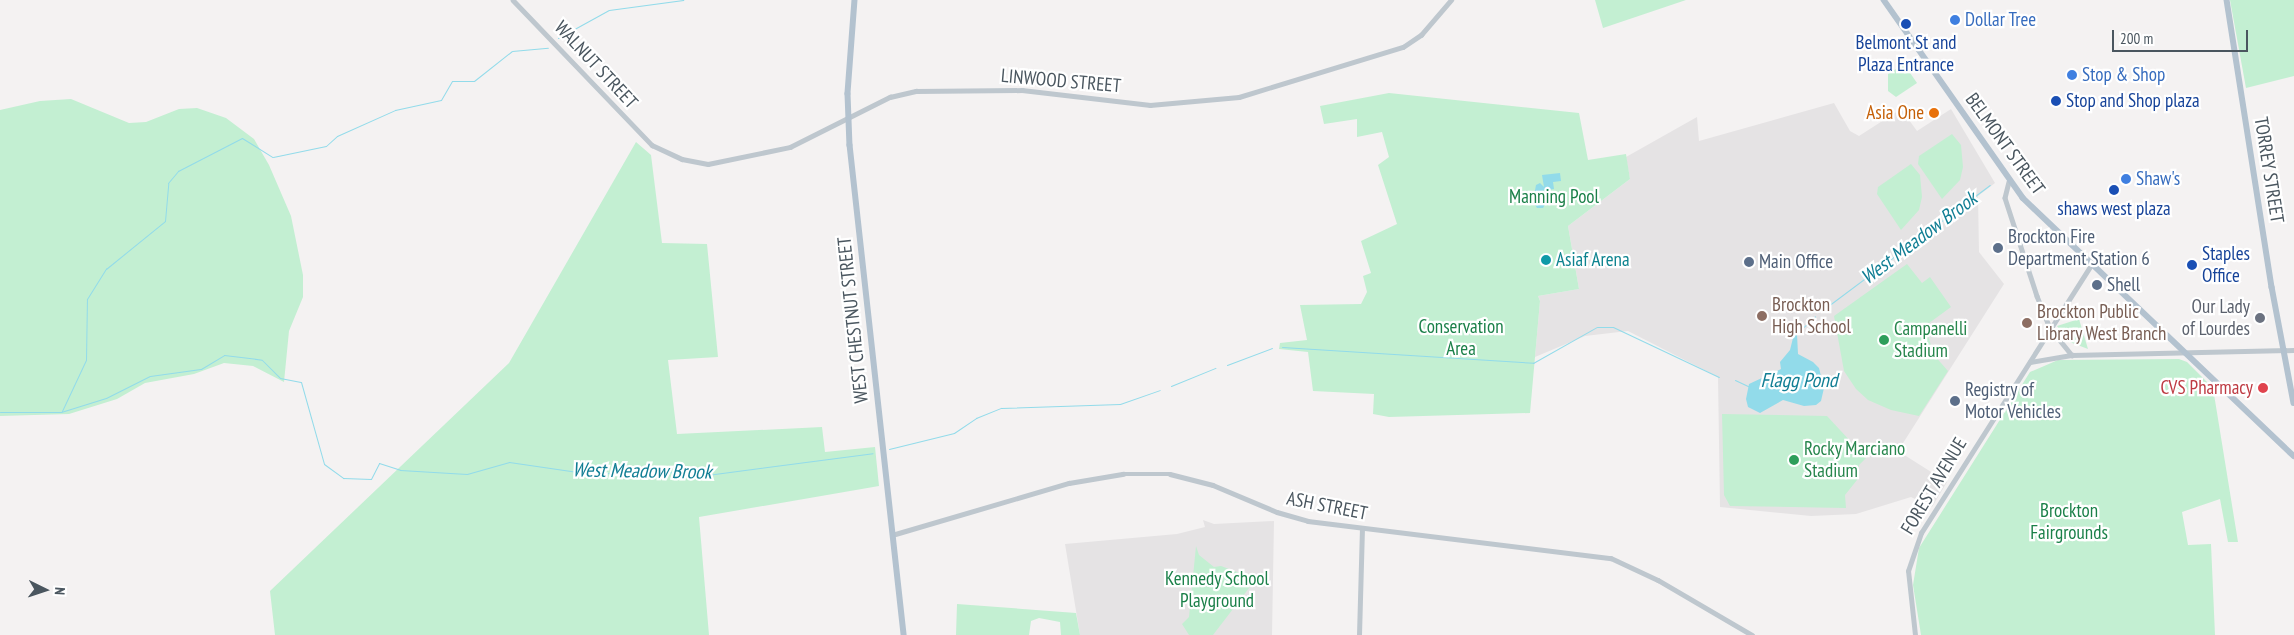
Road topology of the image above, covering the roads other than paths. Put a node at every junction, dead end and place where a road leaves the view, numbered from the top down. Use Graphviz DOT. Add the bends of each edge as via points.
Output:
graph roads {
  1 [pos="513,0"];
  2 [pos="855,0"];
  3 [pos="1451,0"];
  4 [pos="1884,0"];
  5 [pos="2227,0"];
  6 [pos="849,120"];
  7 [pos="657,149"];
  8 [pos="2009,182"];
  9 [pos="2092,264"];
  10 [pos="2050,328"];
  11 [pos="2294,350"];
  12 [pos="2284,351"];
  13 [pos="2186,352"];
  14 [pos="2072,355"];
  15 [pos="2030,362"];
  16 [pos="2294,403"];
  17 [pos="2294,456"];
  18 [pos="1362,528"];
  19 [pos="891,535"];
  20 [pos="904,635"];
  21 [pos="1359,635"];
  22 [pos="1752,635"];
  23 [pos="1915,635"];
  1 -- 7 [label="street, WALNUT STREET"];
  2 -- 6 [label="main road, WEST CHESTNUT STREET"];
  3 -- 6 [label="street, LINWOOD STREET" via="1407,45 1239,97 1157,105 1022,90 916,91 894,96"];
  4 -- 8 [label="main road, BELMONT STREET"];
  5 -- 12 [label="main road, TORREY STREET"];
  6 -- 7 [label="street, LINWOOD STREET" via="790,147 729,162 695,163"];
  6 -- 19 [label="main road, WEST CHESTNUT STREET"];
  8 -- 9 [label="main road, BELMONT STREET"];
  8 -- 10 [label="street" via="2005,198"];
  9 -- 10 [label="street, FOREST AVENUE"];
  9 -- 13 [label="main road, BELMONT STREET"];
  10 -- 14 [label="street"];
  10 -- 15 [label="street, FOREST AVENUE"];
  11 -- 12 [label="street"];
  12 -- 13 [label="street"];
  12 -- 16 [label="main road, TORREY STREET"];
  13 -- 14 [label="street"];
  13 -- 17 [label="main road, BELMONT STREET"];
  14 -- 15 [label="street"];
  15 -- 23 [label="street, FOREST AVENUE" via="1936,507 1911,557 1907,584"];
  18 -- 19 [label="street, ASH STREET" via="1287,516 1233,492 1188,478 1140,473 1059,485"];
  18 -- 21 [label="street"];
  18 -- 22 [label="street, ASH STREET" via="1611,558 1658,580"];
  19 -- 20 [label="main road, WEST CHESTNUT STREET"];
}
